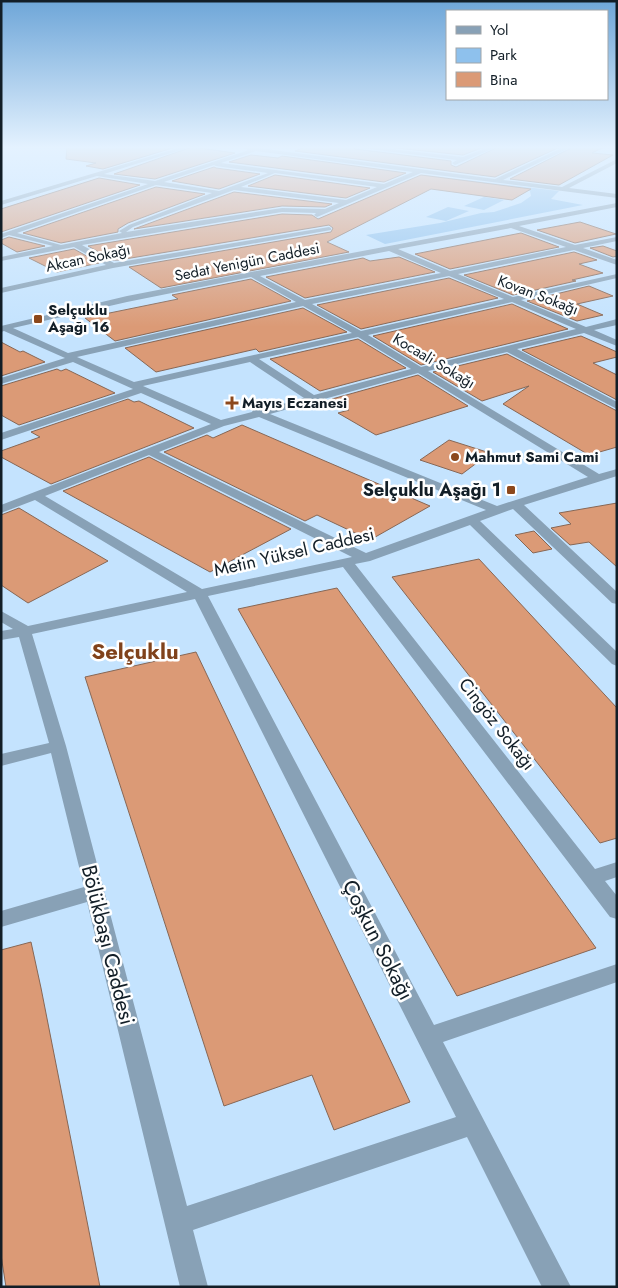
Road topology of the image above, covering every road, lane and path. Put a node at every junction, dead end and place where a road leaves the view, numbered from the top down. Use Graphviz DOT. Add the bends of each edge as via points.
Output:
graph roads {
  1 [pos="83,207"];
  2 [pos="180,207"];
  3 [pos="335,207"];
  4 [pos="606,207"];
  5 [pos="326,211"];
  6 [pos="305,220"];
  7 [pos="313,223"];
  8 [pos="512,225"];
  9 [pos="6,232"];
  10 [pos="116,236"];
  11 [pos="617,240"];
  12 [pos="75,244"];
  13 [pos="62,246"];
  14 [pos="389,248"];
  15 [pos="575,248"];
  16 [pos="1,259"];
  17 [pos="617,263"];
  18 [pos="113,266"];
  19 [pos="252,274"];
  20 [pos="448,274"];
  21 [pos="617,276"];
  22 [pos="1,291"];
  23 [pos="510,300"];
  24 [pos="305,304"];
  25 [pos="617,322"];
  26 [pos="3,329"];
  27 [pos="588,329"];
  28 [pos="360,334"];
  29 [pos="617,343"];
  30 [pos="507,348"];
  31 [pos="70,357"];
  32 [pos="251,358"];
  33 [pos="420,370"];
  34 [pos="1,381"];
  35 [pos="137,387"];
  36 [pos="311,398"];
  37 [pos="617,406"];
  38 [pos="257,412"];
  39 [pos="220,424"];
  40 [pos="1,437"];
  41 [pos="149,451"];
  42 [pos="617,472"];
  43 [pos="598,478"];
  44 [pos="35,496"];
  45 [pos="515,504"];
  46 [pos="1,509"];
  47 [pos="496,510"];
  48 [pos="471,520"];
  49 [pos="365,558"];
  50 [pos="346,562"];
  51 [pos="200,593"];
  52 [pos="617,600"];
  53 [pos="1,616"];
  54 [pos="24,630"];
  55 [pos="1,636"];
  56 [pos="617,661"];
  57 [pos="58,746"];
  58 [pos="1,760"];
  59 [pos="617,869"];
  60 [pos="592,878"];
  61 [pos="94,892"];
  62 [pos="617,911"];
  63 [pos="1,920"];
  64 [pos="617,972"];
  65 [pos="428,1037"];
  66 [pos="473,1123"];
  67 [pos="178,1222"];
  68 [pos="194,1287"];
  69 [pos="557,1287"];
  1 -- 9 [label="street"];
  2 -- 10 [label="street" via="131,226"];
  3 -- 5 [label="street"];
  4 -- 8 [label="street, Sedat Yenigün Caddesi"];
  5 -- 6 [label="street"];
  5 -- 10 [label="street" via="282,210"];
  7 -- 18 [label="street, Akcan Sokağı" via="329,229"];
  8 -- 14 [label="street, Sedat Yenigün Caddesi"];
  8 -- 15 [label="street"];
  9 -- 13 [label="street"];
  10 -- 12 [label="street"];
  11 -- 15 [label="street"];
  12 -- 13 [label="street"];
  12 -- 18 [label="street"];
  13 -- 16 [label="street"];
  14 -- 19 [label="street, Sedat Yenigün Caddesi"];
  14 -- 20 [label="street, Kovan Sokağı"];
  15 -- 17 [label="street"];
  15 -- 20 [label="street"];
  18 -- 22 [label="street, Akcan Sokağı"];
  19 -- 24 [label="street, Kocaali Sokağı"];
  19 -- 26 [label="street, Sedat Yenigün Caddesi" via="127,299"];
  20 -- 23 [label="street, Kovan Sokağı"];
  20 -- 24 [label="street"];
  21 -- 23 [label="street"];
  23 -- 27 [label="street, Kovan Sokağı"];
  23 -- 28 [label="street"];
  24 -- 28 [label="street, Kocaali Sokağı"];
  24 -- 31 [label="street"];
  25 -- 27 [label="street"];
  26 -- 31 [label="street"];
  27 -- 29 [label="street, Kovan Sokağı"];
  27 -- 30 [label="street"];
  28 -- 32 [label="street"];
  28 -- 33 [label="street, Kocaali Sokağı"];
  30 -- 33 [label="street"];
  30 -- 37 [label="street"];
  31 -- 34 [label="street"];
  31 -- 35 [label="street"];
  32 -- 35 [label="street"];
  32 -- 36 [label="street"];
  33 -- 36 [label="street"];
  33 -- 43 [label="street, Kocaali Sokağı"];
  35 -- 39 [label="street"];
  35 -- 40 [label="street"];
  36 -- 38 [label="street"];
  38 -- 39 [label="street"];
  38 -- 47 [label="street"];
  39 -- 41 [label="street"];
  41 -- 44 [label="street"];
  41 -- 49 [label="street"];
  42 -- 43 [label="street, Metin Yüksel Caddesi"];
  43 -- 45 [label="street, Metin Yüksel Caddesi"];
  44 -- 46 [label="street"];
  44 -- 51 [label="street"];
  45 -- 47 [label="street, Metin Yüksel Caddesi"];
  45 -- 52 [label="street"];
  47 -- 48 [label="street, Metin Yüksel Caddesi"];
  48 -- 49 [label="street, Metin Yüksel Caddesi"];
  48 -- 56 [label="street"];
  49 -- 50 [label="street, Metin Yüksel Caddesi"];
  50 -- 51 [label="street, Metin Yüksel Caddesi"];
  50 -- 60 [label="street, Cingöz Sokağı"];
  51 -- 54 [label="street, Metin Yüksel Caddesi"];
  51 -- 65 [label="street, Çoşkun Sokağı"];
  53 -- 54 [label="street"];
  54 -- 55 [label="street, Metin Yüksel Caddesi"];
  54 -- 57 [label="street, Bölükbaşı Caddesi"];
  57 -- 58 [label="street"];
  57 -- 61 [label="street, Bölükbaşı Caddesi"];
  59 -- 60 [label="street"];
  60 -- 62 [label="street, Cingöz Sokağı"];
  61 -- 63 [label="street"];
  61 -- 67 [label="street, Bölükbaşı Caddesi"];
  64 -- 65 [label="street"];
  65 -- 66 [label="street, Çoşkun Sokağı"];
  66 -- 67 [label="street"];
  66 -- 69 [label="street, Çoşkun Sokağı"];
  67 -- 68 [label="street, Bölükbaşı Caddesi"];
}
